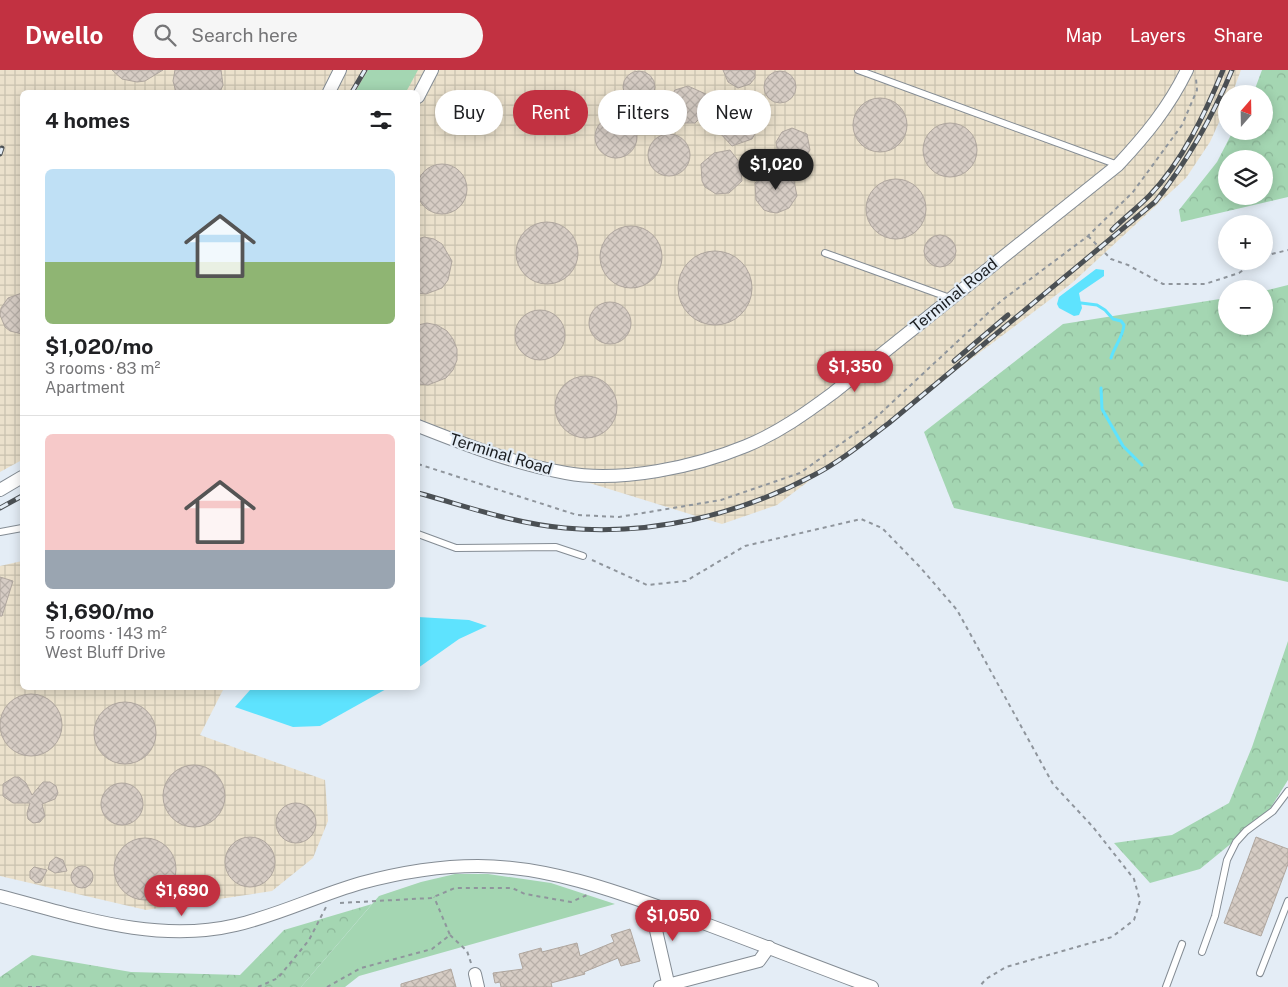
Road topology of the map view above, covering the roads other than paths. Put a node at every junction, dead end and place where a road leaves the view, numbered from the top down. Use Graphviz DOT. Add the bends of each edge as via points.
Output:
graph roads {
  1 [pos="340,70"];
  2 [pos="432,70"];
  3 [pos="858,70"];
  4 [pos="1187,70"];
  5 [pos="330,90"];
  6 [pos="420,93"];
  7 [pos="1118,165"];
  8 [pos="825,253"];
  9 [pos="950,298"];
  10 [pos="420,427"];
  11 [pos="20,478"];
  12 [pos="0,490"];
  13 [pos="20,528"];
  14 [pos="0,532"];
  15 [pos="420,535"];
  16 [pos="583,556"];
  17 [pos="1288,791"];
  18 [pos="0,896"];
  19 [pos="1288,901"];
  20 [pos="650,904"];
  21 [pos="1182,944"];
  22 [pos="769,947"];
  23 [pos="1202,952"];
  24 [pos="475,974"];
  25 [pos="1260,974"];
  26 [pos="666,986"];
  27 [pos="868,986"];
  28 [pos="478,987"];
  29 [pos="1166,987"];
  1 -- 5 [label="street"];
  2 -- 6 [label="street"];
  3 -- 7 [label="lane"];
  4 -- 7 [label="street, Terminal Road" via="1151,130"];
  7 -- 9 [label="street, Terminal Road"];
  8 -- 9 [label="lane"];
  9 -- 10 [label="street, Terminal Road" via="804,414 746,446 679,466 604,476 569,474 496,456"];
  11 -- 12 [label="street"];
  13 -- 14 [label="lane"];
  15 -- 16 [label="lane" via="456,548 556,547"];
  17 -- 23 [label="lane" via="1272,811 1236,842 1227,860 1215,916"];
  18 -- 20 [label="street" via="126,928 181,931 236,925 362,883 408,873 477,866 533,872 606,889"];
  19 -- 25 [label="lane"];
  20 -- 22 [label="street"];
  20 -- 26 [label="street"];
  21 -- 29 [label="lane"];
  22 -- 26 [label="street" via="759,962"];
  22 -- 27 [label="street"];
  24 -- 28 [label="street"];
}
